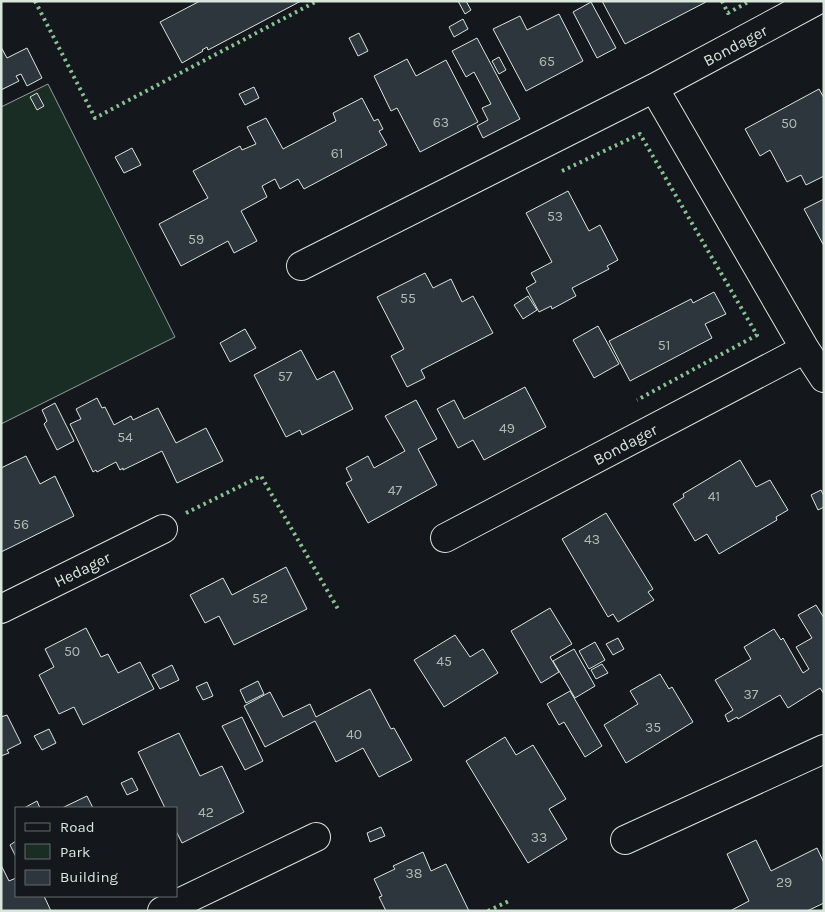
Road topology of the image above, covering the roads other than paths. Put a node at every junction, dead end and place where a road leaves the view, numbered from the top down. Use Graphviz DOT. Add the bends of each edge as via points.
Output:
graph roads {
  1 [pos="816,1"];
  2 [pos="654,88"];
  3 [pos="301,266"];
  4 [pos="805,349"];
  5 [pos="824,378"];
  6 [pos="163,529"];
  7 [pos="445,538"];
  8 [pos="1,609"];
  9 [pos="824,748"];
  10 [pos="316,837"];
  11 [pos="625,840"];
  12 [pos="162,911"];
  1 -- 2 [label="street, Bondager"];
  2 -- 3 [label="street, Bondager"];
  2 -- 4 [label="street"];
  4 -- 5 [label="street"];
  4 -- 7 [label="street, Bondager"];
  6 -- 8 [label="street, Hedager"];
  9 -- 11 [label="street"];
  10 -- 12 [label="street"];
}
